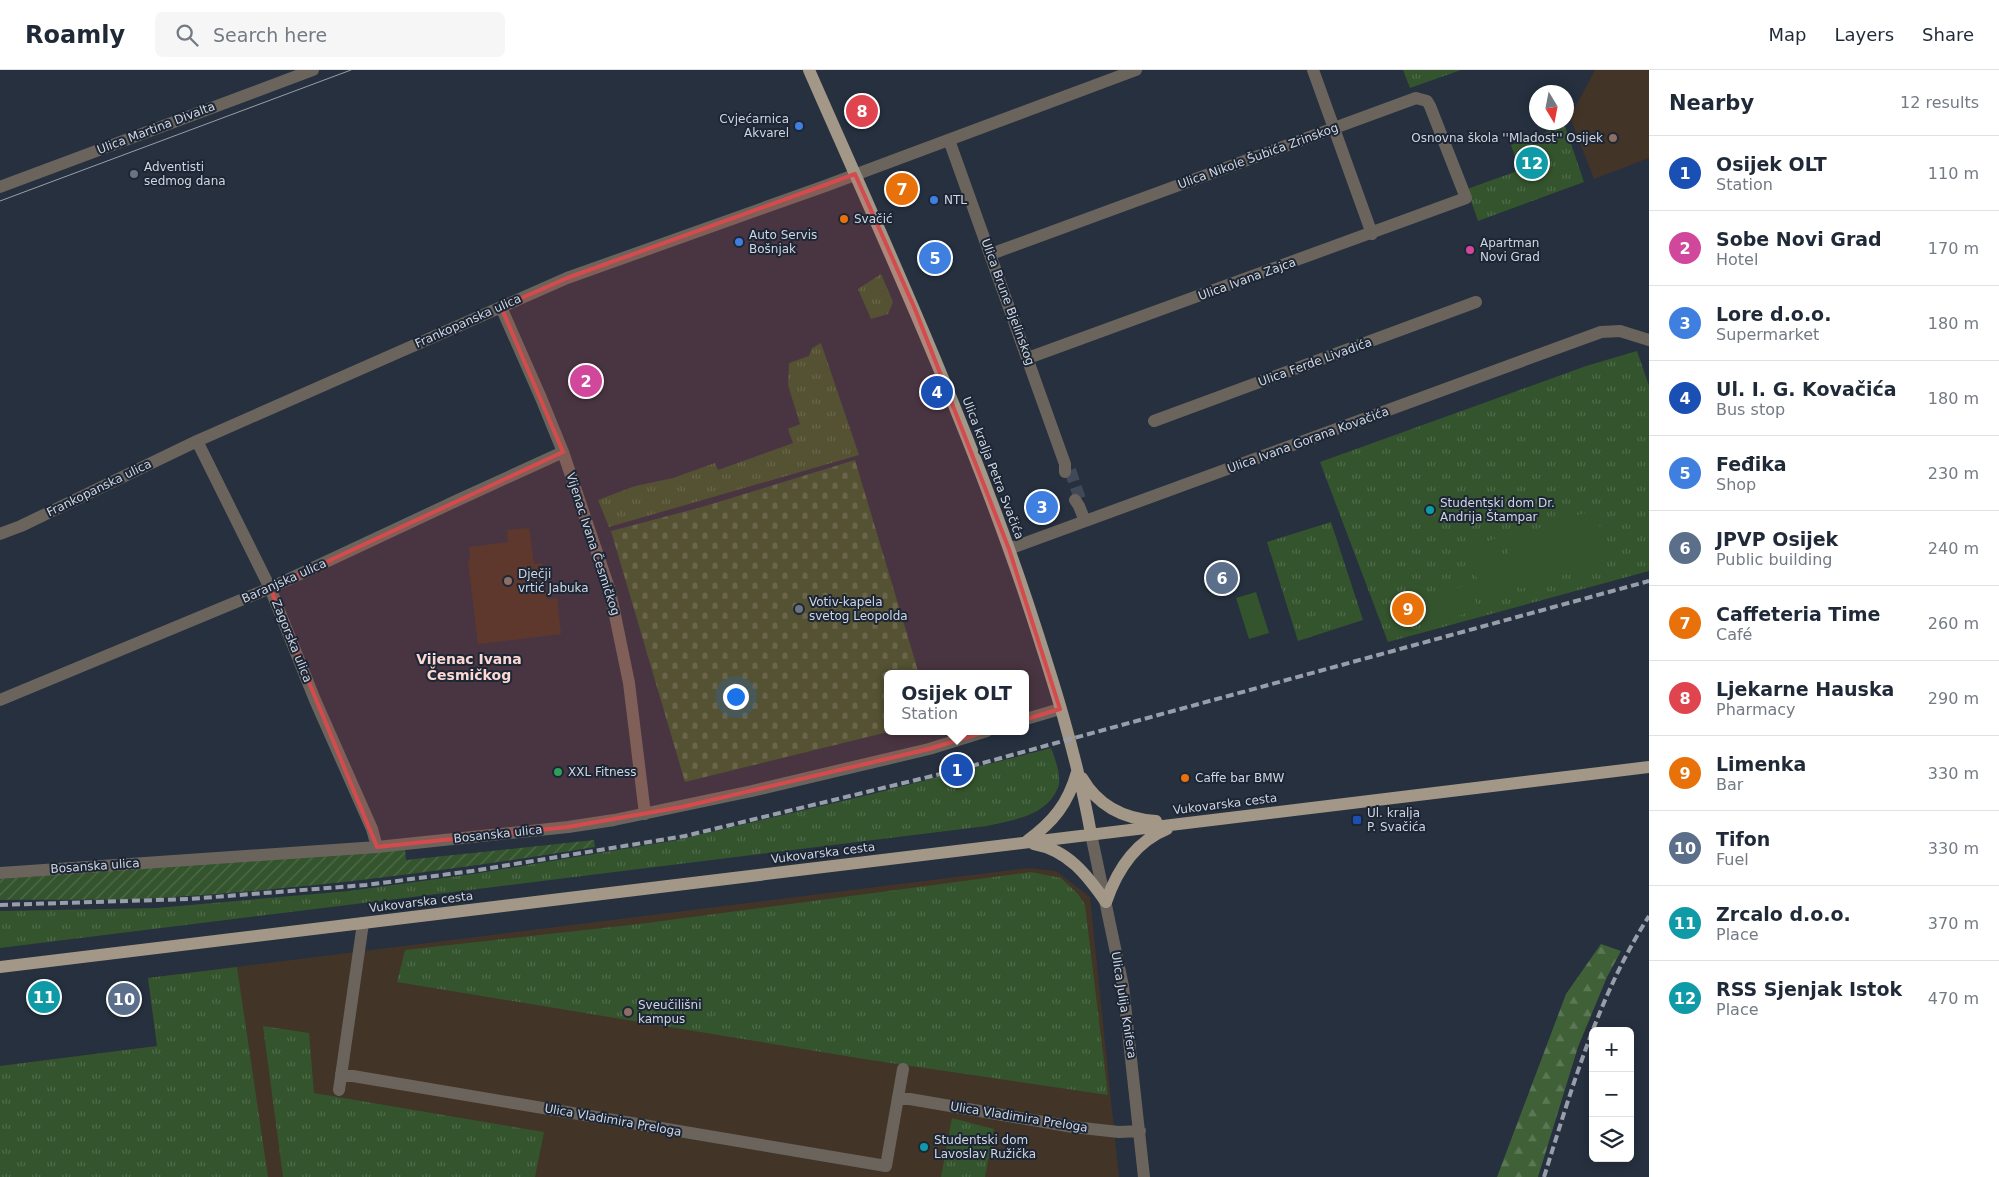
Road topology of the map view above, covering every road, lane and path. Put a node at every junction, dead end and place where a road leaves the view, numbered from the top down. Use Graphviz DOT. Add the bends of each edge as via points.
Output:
graph roads {
  1 [pos="312,70"];
  2 [pos="809,70"];
  3 [pos="1136,70"];
  4 [pos="1313,70"];
  5 [pos="281,75"];
  6 [pos="1334,128"];
  7 [pos="949,140"];
  8 [pos="855,174"];
  9 [pos="0,187"];
  10 [pos="1466,198"];
  11 [pos="1372,234"];
  12 [pos="991,254"];
  13 [pos="1476,302"];
  14 [pos="501,307"];
  15 [pos="1649,340"];
  16 [pos="1028,358"];
  17 [pos="1154,421"];
  18 [pos="196,441"];
  19 [pos="563,452"];
  20 [pos="1067,469"];
  21 [pos="1078,502"];
  22 [pos="1085,521"];
  23 [pos="0,534"];
  24 [pos="1009,549"];
  25 [pos="270,588"];
  26 [pos="0,700"];
  27 [pos="1060,709"];
  28 [pos="1029,718"];
  29 [pos="973,735"];
  30 [pos="1649,767"];
  31 [pos="1077,770"];
  32 [pos="645,814"];
  33 [pos="1181,823"];
  34 [pos="1091,834"];
  35 [pos="1025,842"];
  36 [pos="377,847"];
  37 [pos="0,873"];
  38 [pos="1106,902"];
  39 [pos="363,923"];
  40 [pos="0,967"];
  41 [pos="903,1069"];
  42 [pos="341,1074"];
  43 [pos="339,1090"];
  44 [pos="898,1097"];
  45 [pos="1140,1130"];
  46 [pos="1144,1177"];
  1 -- 5 [label="street, Ulica Martina Divalta"];
  2 -- 8 [label="main road, Ulica kralja Petra Svačića"];
  3 -- 7 [label="street, Frankopanska ulica"];
  4 -- 6 [label="street"];
  5 -- 9 [label="street, Ulica Martina Divalta"];
  6 -- 10 [label="street, Ulica Nikole Šubića Zrinskog" via="1422,98 1427,101"];
  6 -- 11 [label="street"];
  6 -- 12 [label="street, Ulica Nikole Šubića Zrinskog"];
  7 -- 8 [label="street, Frankopanska ulica"];
  7 -- 12 [label="street, Ulica Brune Bjelinskog"];
  8 -- 14 [label="street, Frankopanska ulica" via="567,278"];
  8 -- 24 [label="main road, Ulica kralja Petra Svačića" via="915,308"];
  10 -- 11 [label="street, Ulica Ivana Zajca"];
  11 -- 16 [label="street, Ulica Ivana Zajca"];
  12 -- 16 [label="street, Ulica Brune Bjelinskog"];
  13 -- 17 [label="street, Ulica Ferde Livadića"];
  14 -- 18 [label="street, Frankopanska ulica"];
  14 -- 19 [label="street, Vijenac Ivana Česmičkog"];
  15 -- 22 [label="street, Ulica Ivana Gorana Kovačića" via="1620,331 1606,331"];
  16 -- 20 [label="street, Ulica Brune Bjelinskog"];
  18 -- 23 [label="street, Frankopanska ulica"];
  18 -- 25 [label="street, Zagorska ulica"];
  19 -- 25 [label="street, Baranjska ulica"];
  19 -- 32 [label="street, Vijenac Ivana Česmičkog" via="615,613 628,682"];
  21 -- 22 [label="street"];
  22 -- 24 [label="street, Ulica Ivana Gorana Kovačića"];
  24 -- 27 [label="main road, Ulica kralja Petra Svačića"];
  25 -- 26 [label="street, Baranjska ulica"];
  25 -- 36 [label="street, Zagorska ulica"];
  27 -- 28 [label="street"];
  27 -- 31 [label="main road, Ulica kralja Petra Svačića"];
  29 -- 32 [label="street, Bosanska ulica" via="869,764"];
  30 -- 33 [label="main road, Vukovarska cesta"];
  31 -- 33 [label="main road" via="1095,797 1120,814"];
  31 -- 34 [label="main road, Ulica kralja Petra Svačića"];
  31 -- 35 [label="main road" via="1070,794 1061,809"];
  32 -- 36 [label="street, Bosanska ulica" via="550,829"];
  33 -- 34 [label="main road, Vukovarska cesta"];
  33 -- 38 [label="main road" via="1156,834 1131,854"];
  34 -- 35 [label="main road, Vukovarska cesta"];
  34 -- 38 [label="street, Ulica Julija Knifera"];
  35 -- 38 [label="main road" via="1041,845 1069,858"];
  35 -- 39 [label="main road, Vukovarska cesta"];
  36 -- 37 [label="street, Bosanska ulica"];
  38 -- 45 [label="street, Ulica Julija Knifera" via="1126,1004"];
  39 -- 40 [label="main road, Vukovarska cesta"];
  39 -- 42 [label="street"];
  41 -- 44 [label="street"];
  42 -- 43 [label="street"];
  42 -- 44 [label="street, Ulica Vladimira Preloga" via="886,1166"];
  44 -- 45 [label="street, Ulica Vladimira Preloga" via="1073,1127 1119,1132"];
  45 -- 46 [label="street, Ulica Julija Knifera"];
}
